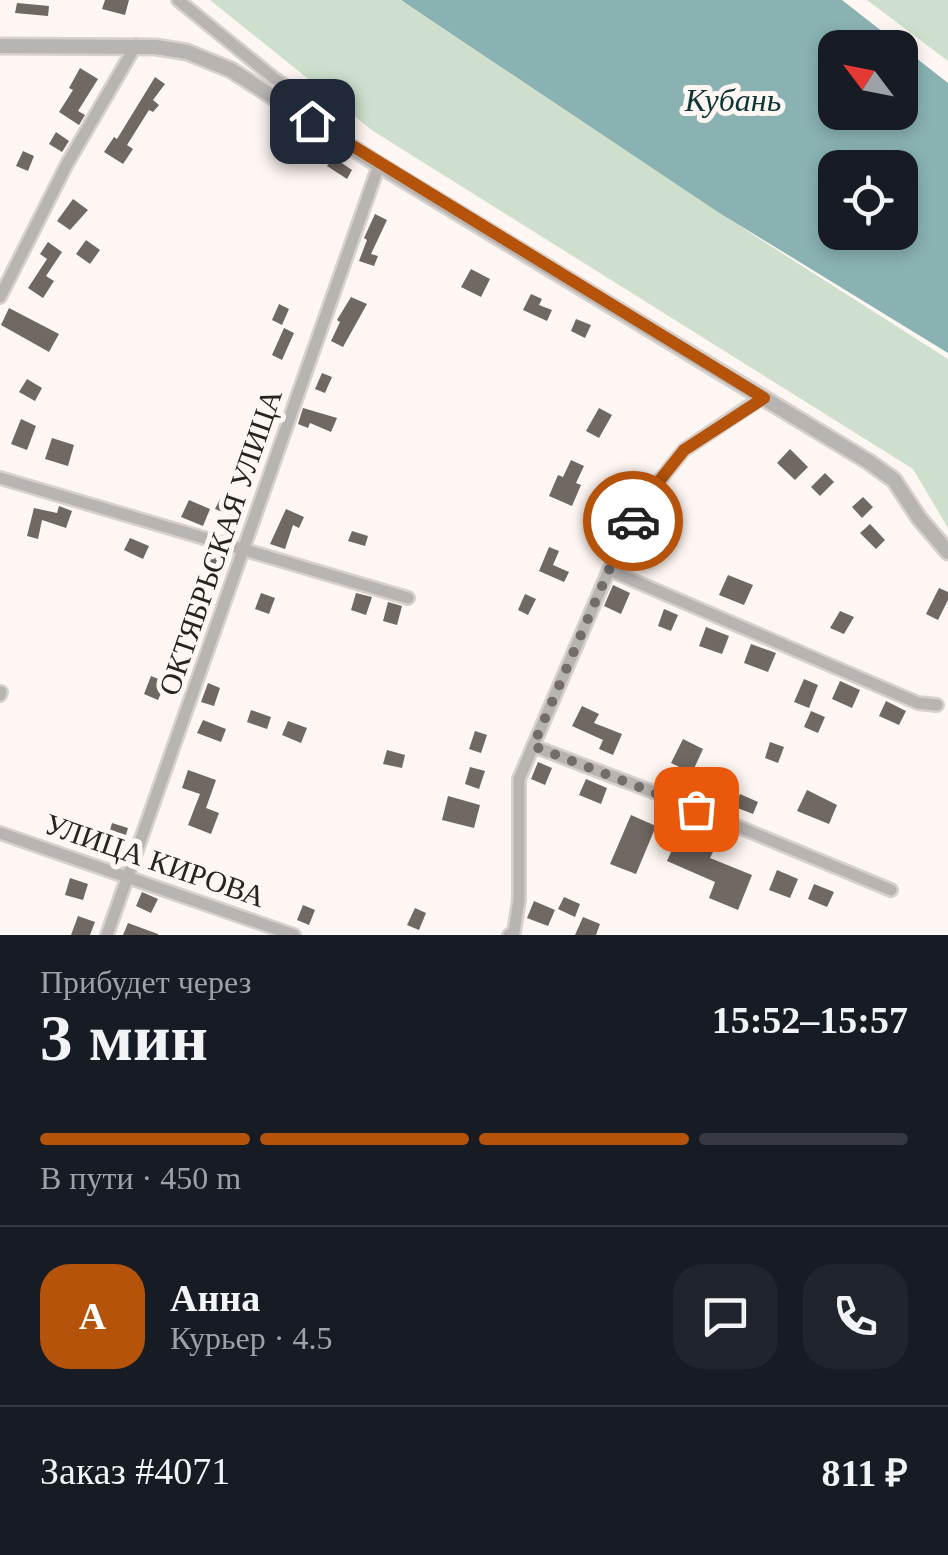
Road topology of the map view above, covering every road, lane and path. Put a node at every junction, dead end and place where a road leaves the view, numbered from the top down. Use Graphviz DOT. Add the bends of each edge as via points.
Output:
graph roads {
  1 [pos="178,0"];
  2 [pos="136,45"];
  3 [pos="0,46"];
  4 [pos="312,121"];
  5 [pos="379,165"];
  6 [pos="0,298"];
  7 [pos="764,398"];
  8 [pos="0,478"];
  9 [pos="243,550"];
  10 [pos="948,552"];
  11 [pos="609,570"];
  12 [pos="408,598"];
  13 [pos="937,705"];
  14 [pos="533,746"];
  15 [pos="0,833"];
  16 [pos="129,877"];
  17 [pos="891,890"];
  18 [pos="514,934"];
  19 [pos="107,935"];
  20 [pos="294,935"];
  1 -- 4 [label="street" via="308,101"];
  2 -- 3 [label="street"];
  2 -- 4 [label="street" via="186,52 231,70"];
  2 -- 6 [label="street"];
  4 -- 5 [label="street"];
  5 -- 7 [label="street"];
  5 -- 9 [label="street, ОКТЯБРЬСКАЯ УЛИЦА"];
  7 -- 10 [label="street" via="894,480"];
  7 -- 11 [label="street" via="684,450 644,500"];
  8 -- 9 [label="street"];
  9 -- 12 [label="street"];
  9 -- 16 [label="street, ОКТЯБРЬСКАЯ УЛИЦА"];
  11 -- 13 [label="street" via="918,703"];
  11 -- 14 [label="street"];
  14 -- 17 [label="street"];
  14 -- 18 [label="street" via="520,779"];
  15 -- 16 [label="street, УЛИЦА КИРОВА"];
  16 -- 19 [label="street, ОКТЯБРЬСКАЯ УЛИЦА"];
  16 -- 20 [label="street, УЛИЦА КИРОВА"];
}
